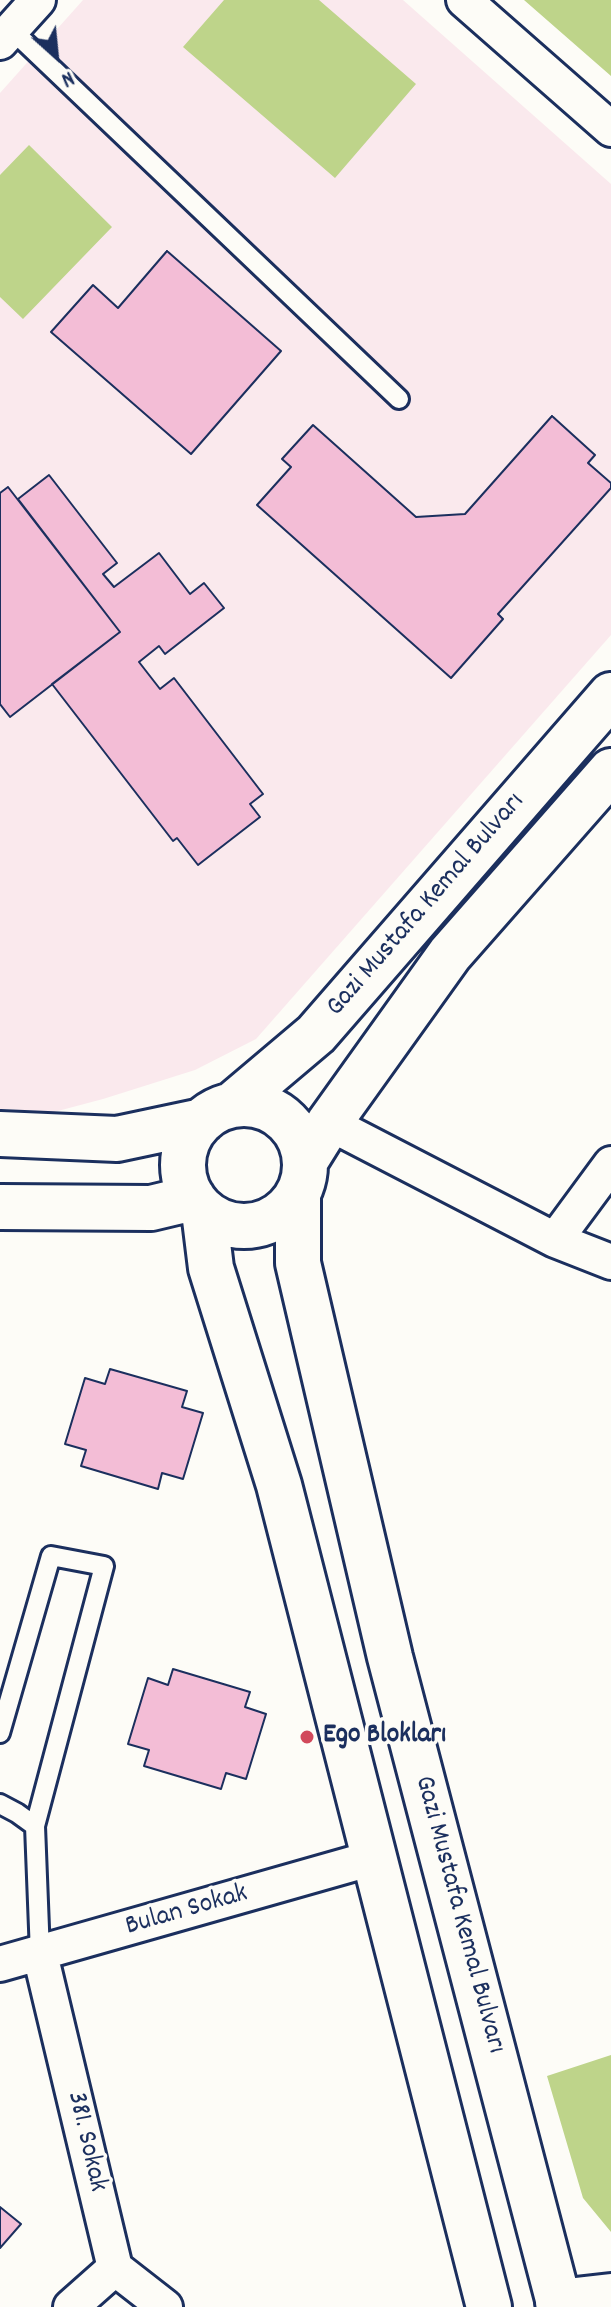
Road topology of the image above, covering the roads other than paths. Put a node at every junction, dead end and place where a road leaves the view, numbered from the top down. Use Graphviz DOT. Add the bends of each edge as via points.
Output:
graph roads {
  1 [pos="38,0"];
  2 [pos="464,0"];
  3 [pos="6,36"];
  4 [pos="611,129"];
  5 [pos="399,399"];
  6 [pos="611,695"];
  7 [pos="611,771"];
  8 [pos="217,1113"];
  9 [pos="329,1123"];
  10 [pos="0,1134"];
  11 [pos="611,1164"];
  12 [pos="302,1177"];
  13 [pos="198,1204"];
  14 [pos="0,1207"];
  15 [pos="555,1240"];
  16 [pos="611,1262"];
  17 [pos="0,1733"];
  18 [pos="0,1804"];
  19 [pos="35,1826"];
  20 [pos="373,1858"];
  21 [pos="40,1954"];
  22 [pos="0,1964"];
  23 [pos="115,2268"];
  24 [pos="611,2296"];
  25 [pos="559,2304"];
  26 [pos="71,2307"];
  27 [pos="165,2307"];
  28 [pos="489,2307"];
  1 -- 3 [label="street"];
  2 -- 4 [label="street"];
  3 -- 5 [label="lane"];
  6 -- 8 [label="main road, Gazi Mustafa Kemal Bulvarı" via="316,1034"];
  7 -- 9 [label="main road, Gazi Mustafa Kemal Bulvarı" via="450,954"];
  8 -- 10 [label="main road" via="117,1139"];
  8 -- 12 [label="main road" via="250,1104 282,1116 302,1142"];
  8 -- 13 [label="main road" via="192,1134 185,1150 186,1183"];
  9 -- 12 [label="main road, Gazi Mustafa Kemal Bulvarı"];
  9 -- 15 [label="street"];
  11 -- 15 [label="street"];
  12 -- 13 [label="main road" via="288,1208 254,1225 218,1220"];
  12 -- 25 [label="main road, Gazi Mustafa Kemal Bulvarı" via="298,1263 390,1657"];
  13 -- 14 [label="main road"];
  13 -- 20 [label="main road" via="211,1268 279,1485"];
  15 -- 16 [label="street"];
  17 -- 19 [label="lane" via="51,1556 104,1566"];
  18 -- 19 [label="lane"];
  19 -- 21 [label="lane"];
  20 -- 21 [label="street, Bulan Sokak"];
  20 -- 28 [label="main road"];
  21 -- 22 [label="street, Bulan Sokak"];
  21 -- 23 [label="street, 381. Sokak"];
  23 -- 26 [label="street"];
  23 -- 27 [label="street"];
  24 -- 25 [label="main road"];
}
